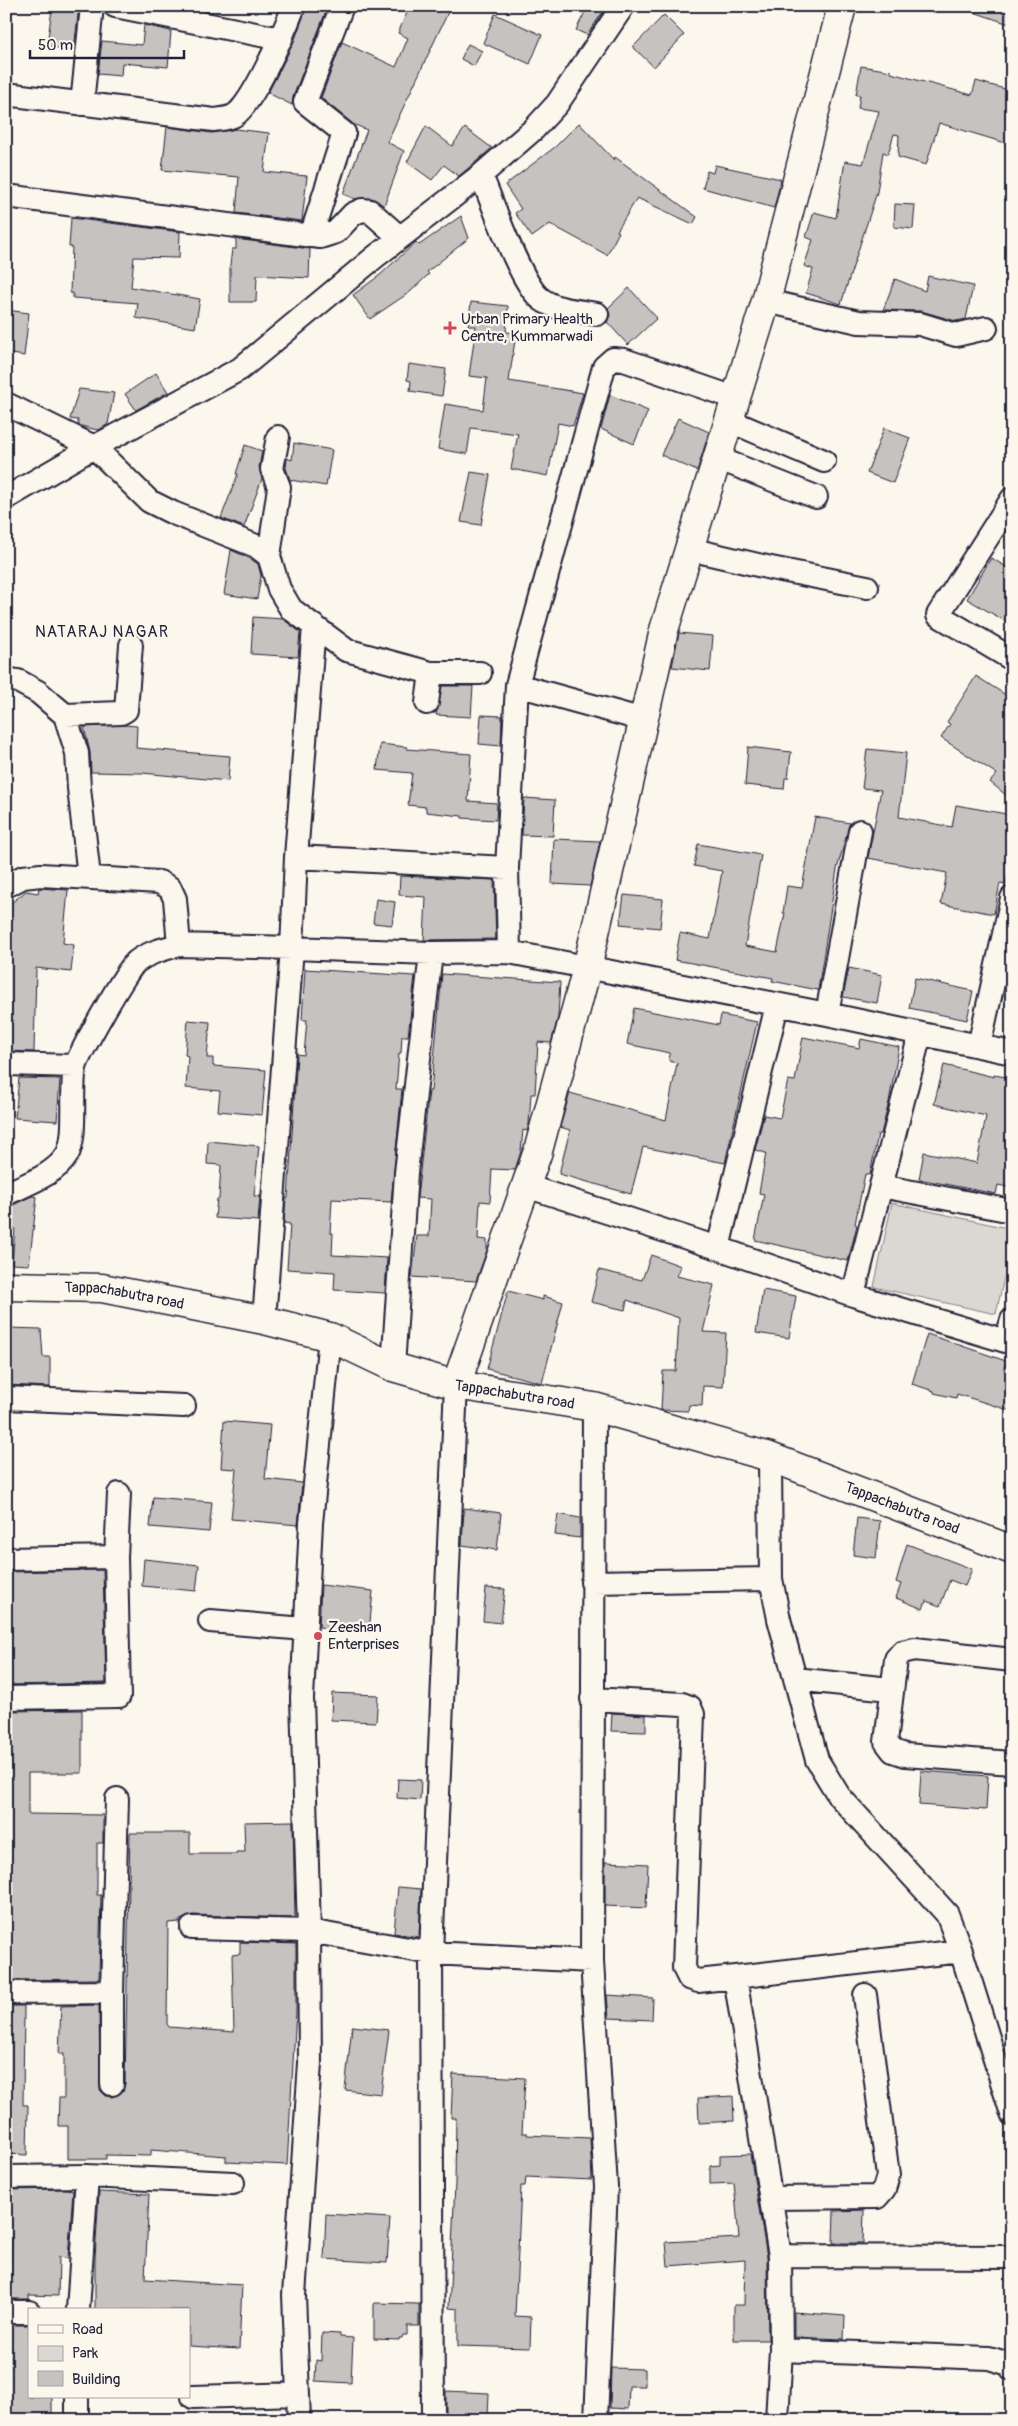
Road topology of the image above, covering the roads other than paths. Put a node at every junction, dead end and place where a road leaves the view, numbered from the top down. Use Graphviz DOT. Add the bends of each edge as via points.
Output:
graph roads {
  1 [pos="92,6"];
  2 [pos="114,6"];
  3 [pos="294,6"];
  4 [pos="342,6"];
  5 [pos="623,6"];
  6 [pos="837,8"];
  7 [pos="281,39"];
  8 [pos="6,94"];
  9 [pos="82,104"];
  10 [pos="481,175"];
  11 [pos="6,196"];
  12 [pos="311,236"];
  13 [pos="399,237"];
  14 [pos="766,301"];
  15 [pos="597,314"];
  16 [pos="986,328"];
  17 [pos="6,404"];
  18 [pos="732,409"];
  19 [pos="278,437"];
  20 [pos="94,447"];
  21 [pos="717,458"];
  22 [pos="824,461"];
  23 [pos="816,497"];
  24 [pos="6,498"];
  25 [pos="1012,500"];
  26 [pos="689,549"];
  27 [pos="269,556"];
  28 [pos="867,587"];
  29 [pos="314,626"];
  30 [pos="131,644"];
  31 [pos="1012,659"];
  32 [pos="431,673"];
  33 [pos="480,673"];
  34 [pos="6,679"];
  35 [pos="517,685"];
  36 [pos="428,703"];
  37 [pos="65,715"];
  38 [pos="644,720"];
  39 [pos="860,831"];
  40 [pos="296,857"];
  41 [pos="507,868"];
  42 [pos="89,877"];
  43 [pos="6,886"];
  44 [pos="1012,898"];
  45 [pos="178,945"];
  46 [pos="292,948"];
  47 [pos="509,952"];
  48 [pos="431,953"];
  49 [pos="587,968"];
  50 [pos="777,1005"];
  51 [pos="827,1014"];
  52 [pos="920,1034"];
  53 [pos="979,1046"];
  54 [pos="1012,1053"];
  55 [pos="6,1064"];
  56 [pos="75,1066"];
  57 [pos="526,1186"];
  58 [pos="881,1186"];
  59 [pos="6,1194"];
  60 [pos="1012,1211"];
  61 [pos="718,1248"];
  62 [pos="6,1286"];
  63 [pos="852,1295"];
  64 [pos="264,1320"];
  65 [pos="1012,1320"];
  66 [pos="330,1337"];
  67 [pos="1009,1342"];
  68 [pos="393,1367"];
  69 [pos="456,1385"];
  70 [pos="6,1398"];
  71 [pos="184,1406"];
  72 [pos="594,1408"];
  73 [pos="770,1457"];
  74 [pos="119,1494"];
  75 [pos="1012,1550"];
  76 [pos="116,1557"];
  77 [pos="6,1559"];
  78 [pos="771,1580"];
  79 [pos="592,1582"];
  80 [pos="210,1621"];
  81 [pos="305,1629"];
  82 [pos="1012,1660"];
  83 [pos="795,1679"];
  84 [pos="890,1689"];
  85 [pos="6,1698"];
  86 [pos="592,1699"];
  87 [pos="1012,1762"];
  88 [pos="117,1799"];
  89 [pos="192,1928"];
  90 [pos="309,1931"];
  91 [pos="961,1951"];
  92 [pos="431,1953"];
  93 [pos="592,1961"];
  94 [pos="736,1977"];
  95 [pos="112,1992"];
  96 [pos="6,1993"];
  97 [pos="865,1995"];
  98 [pos="112,2084"];
  99 [pos="1012,2114"];
  100 [pos="88,2176"];
  101 [pos="6,2177"];
  102 [pos="233,2183"];
  103 [pos="770,2198"];
  104 [pos="780,2256"];
  105 [pos="1012,2257"];
  106 [pos="78,2308"];
  107 [pos="6,2312"];
  108 [pos="28,2312"];
  109 [pos="781,2350"];
  110 [pos="1012,2369"];
  111 [pos="298,2394"];
  112 [pos="193,2397"];
  113 [pos="77,2398"];
  114 [pos="77,2420"];
  115 [pos="299,2420"];
  116 [pos="433,2420"];
  117 [pos="596,2420"];
  118 [pos="776,2420"];
  1 -- 9 [label="street"];
  2 -- 7 [label="street"];
  3 -- 7 [label="street"];
  4 -- 12 [label="street" via="305,102 344,133"];
  5 -- 10 [label="street" via="557,104 534,129"];
  6 -- 14 [label="street"];
  7 -- 9 [label="street" via="246,102 234,116 214,120"];
  8 -- 9 [label="street"];
  10 -- 13 [label="street"];
  10 -- 15 [label="street" via="533,293 554,306"];
  11 -- 12 [label="street"];
  12 -- 13 [label="street" via="330,236 353,214 362,210 370,211"];
  13 -- 20 [label="street" via="240,369"];
  14 -- 16 [label="street" via="859,322 920,324 956,335"];
  14 -- 18 [label="street"];
  17 -- 20 [label="street"];
  18 -- 21 [label="street"];
  18 -- 22 [label="street"];
  18 -- 35 [label="street" via="624,360 613,359 604,367"];
  19 -- 27 [label="street" via="272,468 279,487"];
  20 -- 24 [label="street"];
  20 -- 27 [label="street" via="149,501 256,546"];
  21 -- 23 [label="street"];
  21 -- 26 [label="street"];
  25 -- 31 [label="street" via="938,615"];
  26 -- 28 [label="street"];
  26 -- 38 [label="street" via="664,630"];
  27 -- 29 [label="street" via="279,589 291,609"];
  29 -- 32 [label="street" via="346,650"];
  29 -- 40 [label="street"];
  30 -- 37 [label="street" via="126,710 121,713"];
  32 -- 33 [label="street"];
  32 -- 36 [label="street"];
  34 -- 37 [label="street" via="18,681 38,692"];
  35 -- 38 [label="street"];
  35 -- 41 [label="street"];
  37 -- 42 [label="street" via="77,753"];
  38 -- 49 [label="street"];
  39 -- 51 [label="street"];
  40 -- 41 [label="street"];
  40 -- 46 [label="street"];
  41 -- 47 [label="street"];
  42 -- 43 [label="street" via="41,875 23,878"];
  42 -- 45 [label="street" via="159,882 170,888 176,899"];
  44 -- 53 [label="street"];
  45 -- 46 [label="street"];
  45 -- 56 [label="street" via="156,951 135,962"];
  46 -- 48 [label="street"];
  46 -- 64 [label="street"];
  47 -- 48 [label="street"];
  47 -- 49 [label="street"];
  48 -- 68 [label="street" via="406,1173"];
  49 -- 50 [label="street"];
  49 -- 57 [label="street"];
  50 -- 51 [label="street"];
  50 -- 61 [label="street"];
  51 -- 52 [label="street"];
  52 -- 53 [label="street"];
  52 -- 58 [label="street"];
  53 -- 54 [label="street"];
  55 -- 56 [label="street"];
  56 -- 59 [label="street" via="68,1153 42,1176"];
  57 -- 61 [label="street"];
  57 -- 69 [label="street"];
  58 -- 60 [label="street"];
  58 -- 63 [label="street"];
  61 -- 63 [label="street"];
  62 -- 64 [label="street, Tappachabutra road" via="102,1288"];
  63 -- 67 [label="street"];
  64 -- 66 [label="street, Tappachabutra road"];
  65 -- 67 [label="street"];
  66 -- 68 [label="street, Tappachabutra road"];
  66 -- 81 [label="street" via="311,1523"];
  68 -- 69 [label="street, Tappachabutra road"];
  69 -- 72 [label="street, Tappachabutra road"];
  69 -- 92 [label="street"];
  70 -- 71 [label="street"];
  72 -- 73 [label="street, Tappachabutra road"];
  72 -- 79 [label="street"];
  73 -- 75 [label="street, Tappachabutra road"];
  73 -- 78 [label="street"];
  74 -- 76 [label="street"];
  76 -- 77 [label="street"];
  76 -- 85 [label="street" via="119,1696"];
  78 -- 79 [label="street"];
  78 -- 83 [label="street"];
  79 -- 86 [label="street"];
  80 -- 81 [label="street"];
  81 -- 90 [label="street" via="302,1698"];
  82 -- 84 [label="street" via="915,1650 902,1652 896,1659"];
  83 -- 84 [label="street"];
  83 -- 91 [label="street" via="817,1760 830,1782 839,1796 947,1914"];
  84 -- 87 [label="street" via="886,1742 893,1751 905,1756"];
  86 -- 93 [label="street"];
  86 -- 94 [label="street" via="690,1707 693,1714 684,1968 689,1978 698,1981"];
  88 -- 95 [label="street"];
  89 -- 90 [label="street"];
  90 -- 92 [label="street"];
  90 -- 111 [label="street" via="310,2063 294,2295"];
  91 -- 94 [label="street"];
  91 -- 99 [label="street"];
  92 -- 93 [label="street"];
  92 -- 116 [label="street"];
  93 -- 117 [label="street" via="606,2187"];
  94 -- 103 [label="street"];
  95 -- 96 [label="street"];
  95 -- 98 [label="street"];
  97 -- 103 [label="street" via="888,2176 884,2189 877,2196"];
  100 -- 101 [label="street"];
  100 -- 102 [label="street"];
  100 -- 106 [label="street"];
  103 -- 104 [label="street"];
  104 -- 105 [label="street"];
  104 -- 109 [label="street"];
  107 -- 108 [label="street"];
  109 -- 110 [label="street" via="989,2358 1009,2364"];
  109 -- 118 [label="street"];
  111 -- 112 [label="street"];
  111 -- 115 [label="street"];
  113 -- 114 [label="street"];
}
